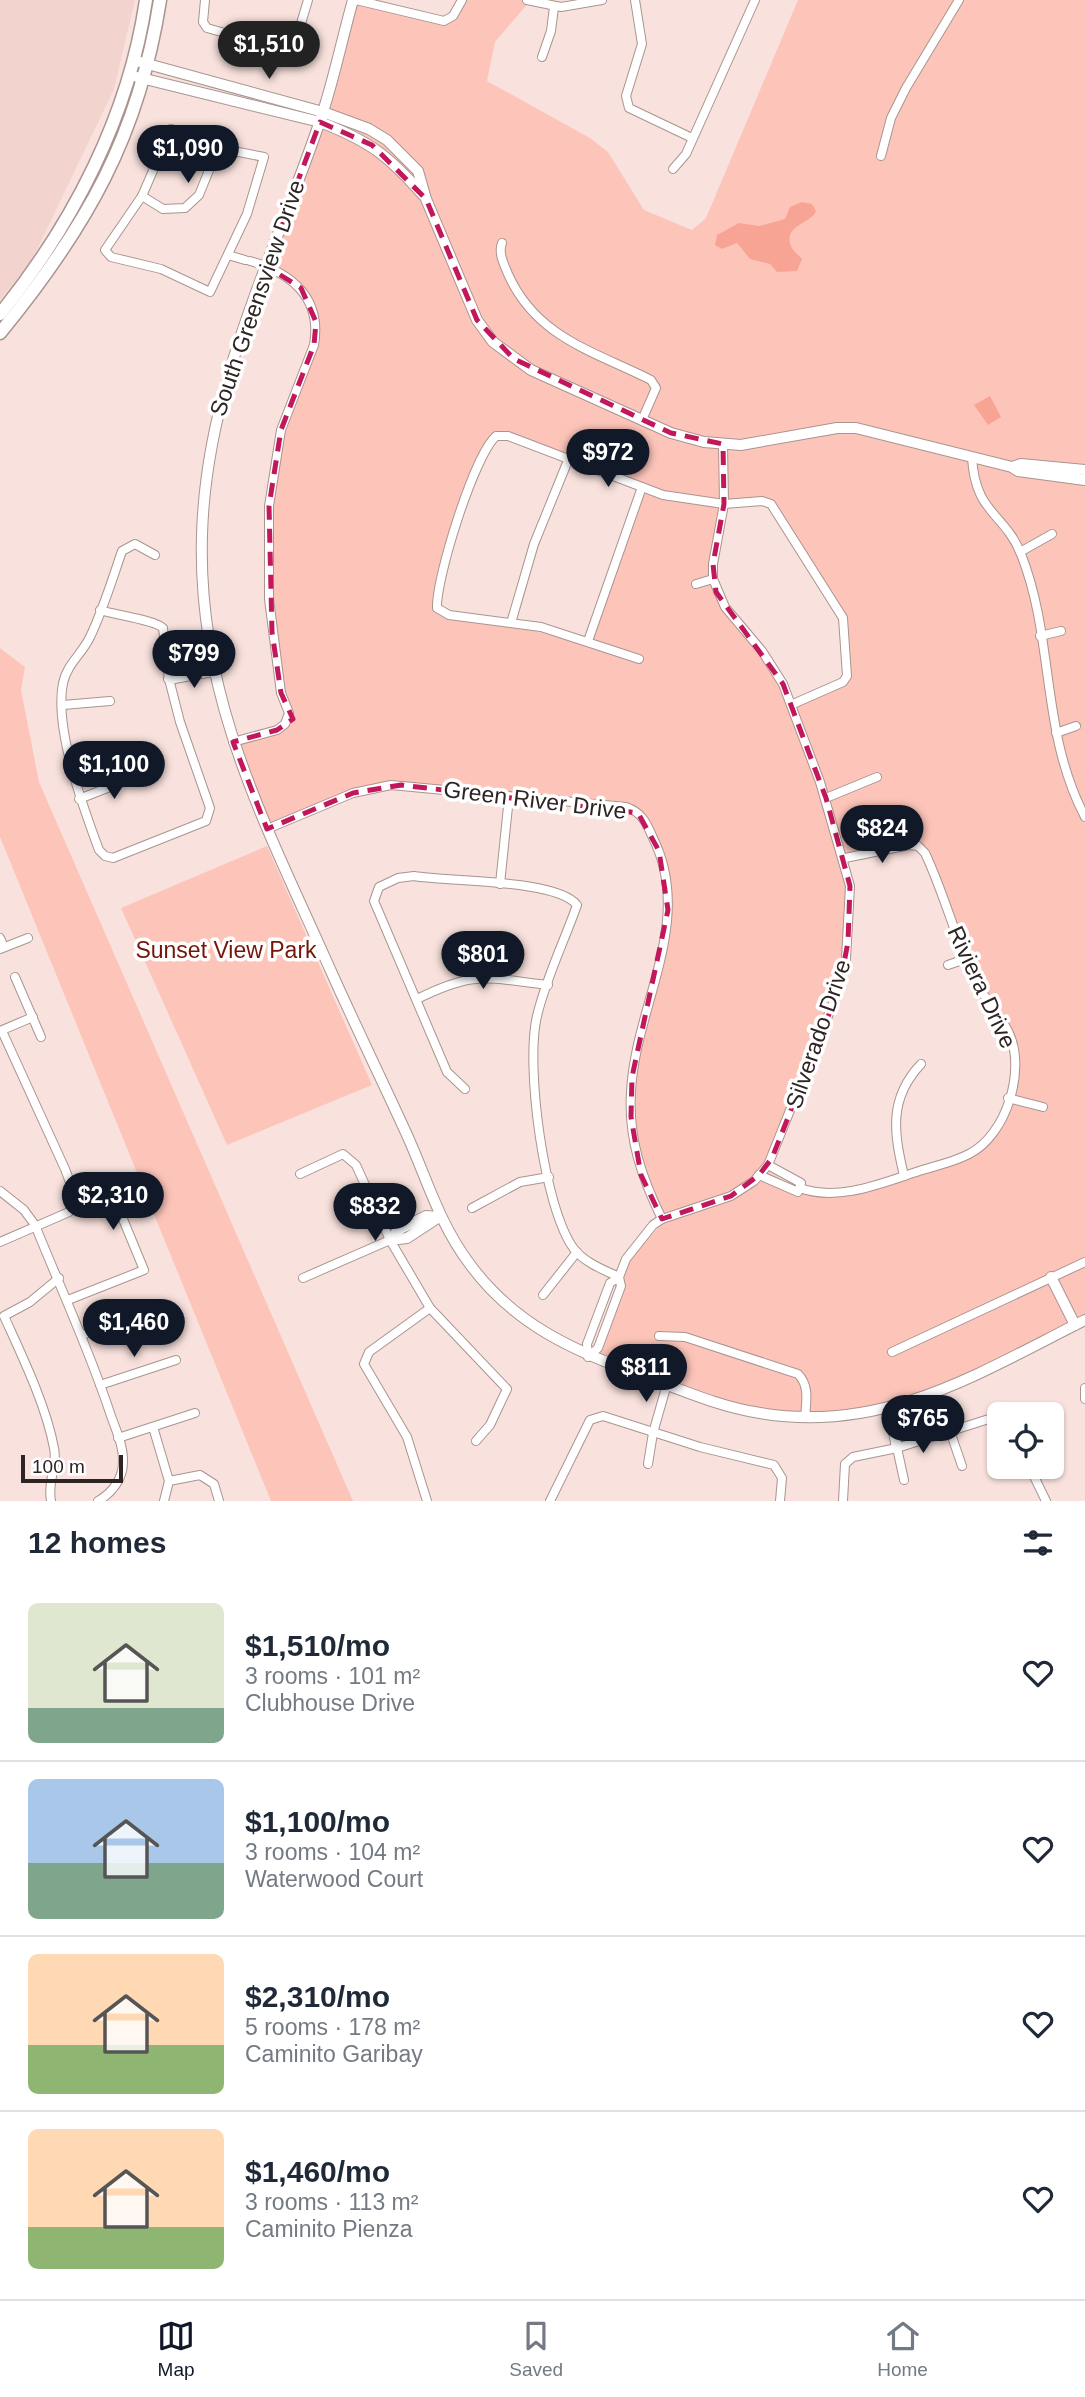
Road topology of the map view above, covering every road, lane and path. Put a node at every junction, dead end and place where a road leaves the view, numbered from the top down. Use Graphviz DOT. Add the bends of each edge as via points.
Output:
graph roads {
  1 [pos="146,0"];
  2 [pos="160,0"];
  3 [pos="205,0"];
  4 [pos="308,0"];
  5 [pos="354,0"];
  6 [pos="462,0"];
  7 [pos="527,0"];
  8 [pos="602,0"];
  9 [pos="635,0"];
  10 [pos="754,0"];
  11 [pos="959,0"];
  12 [pos="554,7"];
  13 [pos="542,57"];
  14 [pos="132,60"];
  15 [pos="147,65"];
  16 [pos="129,74"];
  17 [pos="143,78"];
  18 [pos="321,117"];
  19 [pos="692,138"];
  20 [pos="218,148"];
  21 [pos="881,156"];
  22 [pos="673,169"];
  23 [pos="142,196"];
  24 [pos="502,243"];
  25 [pos="228,255"];
  26 [pos="266,266"];
  27 [pos="0,314"];
  28 [pos="0,334"];
  29 [pos="642,420"];
  30 [pos="723,444"];
  31 [pos="972,457"];
  32 [pos="569,458"];
  33 [pos="1012,467"];
  34 [pos="1085,470"];
  35 [pos="1085,480"];
  36 [pos="642,487"];
  37 [pos="724,504"];
  38 [pos="1052,534"];
  39 [pos="1020,552"];
  40 [pos="155,555"];
  41 [pos="713,579"];
  42 [pos="696,584"];
  43 [pos="100,610"];
  44 [pos="511,623"];
  45 [pos="1061,631"];
  46 [pos="1040,636"];
  47 [pos="588,641"];
  48 [pos="639,659"];
  49 [pos="212,671"];
  50 [pos="169,679"];
  51 [pos="110,701"];
  52 [pos="63,705"];
  53 [pos="793,705"];
  54 [pos="1076,726"];
  55 [pos="1056,733"];
  56 [pos="233,743"];
  57 [pos="127,775"];
  58 [pos="877,777"];
  59 [pos="509,797"];
  60 [pos="826,798"];
  61 [pos="79,799"];
  62 [pos="1082,806"];
  63 [pos="1085,817"];
  64 [pos="267,829"];
  65 [pos="845,858"];
  66 [pos="500,884"];
  67 [pos="0,938"];
  68 [pos="27,938"];
  69 [pos="2,948"];
  70 [pos="965,959"];
  71 [pos="948,965"];
  72 [pos="15,977"];
  73 [pos="548,985"];
  74 [pos="417,999"];
  75 [pos="33,1017"];
  76 [pos="1,1031"];
  77 [pos="41,1037"];
  78 [pos="921,1064"];
  79 [pos="465,1089"];
  80 [pos="1009,1098"];
  81 [pos="1043,1107"];
  82 [pos="768,1165"];
  83 [pos="300,1174"];
  84 [pos="760,1175"];
  85 [pos="904,1176"];
  86 [pos="549,1177"];
  87 [pos="800,1188"];
  88 [pos="0,1191"];
  89 [pos="76,1201"];
  90 [pos="472,1208"];
  91 [pos="439,1217"];
  92 [pos="662,1219"];
  93 [pos="35,1225"];
  94 [pos="390,1240"];
  95 [pos="0,1242"];
  96 [pos="577,1252"];
  97 [pos="1085,1262"];
  98 [pos="619,1277"];
  99 [pos="1051,1277"];
  100 [pos="58,1278"];
  101 [pos="303,1278"];
  102 [pos="543,1295"];
  103 [pos="68,1300"];
  104 [pos="159,1307"];
  105 [pos="430,1308"];
  106 [pos="1080,1323"];
  107 [pos="82,1335"];
  108 [pos="659,1336"];
  109 [pos="892,1352"];
  110 [pos="588,1357"];
  111 [pos="176,1360"];
  112 [pos="667,1384"];
  113 [pos="100,1385"];
  114 [pos="890,1409"];
  115 [pos="195,1413"];
  116 [pos="805,1418"];
  117 [pos="987,1420"];
  118 [pos="153,1427"];
  119 [pos="950,1431"];
  120 [pos="653,1433"];
  121 [pos="118,1438"];
  122 [pos="477,1441"];
  123 [pos="897,1448"];
  124 [pos="648,1464"];
  125 [pos="962,1466"];
  126 [pos="1034,1479"];
  127 [pos="904,1480"];
  128 [pos="169,1481"];
  129 [pos="106,1498"];
  130 [pos="1043,1500"];
  131 [pos="51,1501"];
  132 [pos="116,1501"];
  133 [pos="164,1501"];
  134 [pos="219,1501"];
  135 [pos="427,1501"];
  136 [pos="550,1501"];
  137 [pos="780,1501"];
  138 [pos="843,1501"];
  1 -- 14 [label="main road"];
  2 -- 15 [label="main road"];
  3 -- 4 [label="street" via="203,22 207,28 281,51 293,50"];
  5 -- 6 [label="street" via="439,21 450,19"];
  5 -- 18 [label="street, South Greensview Drive"];
  7 -- 12 [label="street"];
  8 -- 12 [label="street"];
  9 -- 19 [label="street" via="642,44 626,96 629,108"];
  10 -- 19 [label="street"];
  11 -- 21 [label="street" via="906,88 891,118"];
  12 -- 13 [label="street"];
  14 -- 15 [label="street"];
  14 -- 16 [label="main road"];
  15 -- 17 [label="main road"];
  15 -- 18 [label="street"];
  16 -- 17 [label="street"];
  16 -- 27 [label="main road" via="99,158 69,215 32,275"];
  17 -- 18 [label="street"];
  17 -- 28 [label="main road" via="127,129 87,215"];
  18 -- 26 [label="street, South Greensview Drive"];
  18 -- 29 [label="street" via="372,145 426,198 465,296 494,342 531,370"];
  19 -- 22 [label="street"];
  20 -- 23 [label="street" via="200,195 185,208 163,209"];
  20 -- 23 [label="street" via="172,129"];
  20 -- 25 [label="street" via="264,157 247,214"];
  23 -- 25 [label="street" via="105,250 111,257 161,269 210,292"];
  24 -- 29 [label="street" via="500,254 512,282 539,321 651,380 656,388"];
  25 -- 26 [label="street"];
  26 -- 49 [label="street, South Greensview Drive" via="220,400 204,490 201,567"];
  26 -- 56 [label="street" via="301,288 316,322 314,345 281,430 269,510 270,607 281,692 289,713 277,730"];
  29 -- 30 [label="street" via="686,439"];
  30 -- 31 [label="street" via="856,428"];
  30 -- 37 [label="street"];
  31 -- 33 [label="street"];
  31 -- 39 [label="street" via="978,495"];
  32 -- 36 [label="street"];
  32 -- 44 [label="street" via="534,544"];
  32 -- 44 [label="street" via="496,436 487,444 468,483 437,608 449,615"];
  33 -- 34 [label="street"];
  33 -- 35 [label="street"];
  36 -- 37 [label="street" via="684,500"];
  36 -- 47 [label="street"];
  37 -- 41 [label="street"];
  37 -- 53 [label="street" via="771,504 844,618 847,676"];
  38 -- 39 [label="street"];
  39 -- 46 [label="street"];
  40 -- 43 [label="street" via="135,544 127,546"];
  41 -- 42 [label="street"];
  41 -- 53 [label="street, Silverado Drive" via="725,607 762,651"];
  43 -- 50 [label="street" via="161,625"];
  43 -- 52 [label="street" via="89,640 69,667"];
  44 -- 47 [label="street"];
  45 -- 46 [label="street"];
  46 -- 55 [label="street"];
  47 -- 48 [label="street"];
  49 -- 50 [label="street"];
  49 -- 56 [label="street, South Greensview Drive"];
  50 -- 61 [label="street" via="209,817 109,858 99,850"];
  51 -- 52 [label="street"];
  52 -- 61 [label="street"];
  53 -- 60 [label="street, Silverado Drive"];
  54 -- 55 [label="street"];
  55 -- 62 [label="street" via="1061,762"];
  56 -- 64 [label="street, South Greensview Drive"];
  57 -- 61 [label="street" via="120,783"];
  58 -- 60 [label="street"];
  59 -- 64 [label="street, Green River Drive" via="411,785 378,787"];
  59 -- 66 [label="street"];
  59 -- 92 [label="street, Green River Drive" via="631,808 643,819 660,851 667,878 667,927 634,1057 630,1105 640,1175"];
  60 -- 65 [label="street, Silverado Drive"];
  62 -- 63 [label="street"];
  64 -- 91 [label="street, South Greensview Drive" via="409,1139"];
  65 -- 70 [label="street, Riviera Drive" via="918,846 932,867"];
  65 -- 82 [label="street, Silverado Drive" via="850,898 844,972"];
  66 -- 73 [label="street" via="537,888 570,898 577,905"];
  66 -- 74 [label="street" via="414,876 379,887 374,901"];
  67 -- 69 [label="street"];
  68 -- 69 [label="street"];
  70 -- 71 [label="street"];
  70 -- 80 [label="street, Riviera Drive" via="1011,1041 1014,1071"];
  72 -- 75 [label="street"];
  73 -- 74 [label="street" via="473,978 452,982"];
  73 -- 86 [label="street" via="535,1036 537,1117"];
  74 -- 79 [label="street" via="447,1072"];
  75 -- 76 [label="street"];
  75 -- 77 [label="street"];
  76 -- 89 [label="street" via="68,1174"];
  78 -- 85 [label="street" via="902,1089 895,1110 895,1136"];
  80 -- 81 [label="street"];
  80 -- 85 [label="street, Riviera Drive" via="993,1133 970,1154"];
  82 -- 84 [label="street, Silverado Drive"];
  82 -- 87 [label="street" via="801,1183"];
  83 -- 94 [label="street" via="339,1154 347,1155 356,1165"];
  84 -- 87 [label="street, Riviera Drive" via="797,1192"];
  84 -- 92 [label="street, Silverado Drive" via="731,1196"];
  85 -- 87 [label="street, Riviera Drive" via="838,1193"];
  86 -- 90 [label="street" via="520,1182"];
  86 -- 96 [label="street" via="558,1218"];
  88 -- 93 [label="street"];
  89 -- 93 [label="street" via="69,1212"];
  89 -- 103 [label="street" via="100,1202 113,1195 144,1270"];
  91 -- 94 [label="street" via="426,1216 398,1230"];
  91 -- 110 [label="street, South Greensview Drive" via="474,1270 507,1305 545,1335"];
  92 -- 98 [label="street, Silverado Drive" via="636,1243"];
  93 -- 95 [label="street"];
  93 -- 100 [label="street"];
  94 -- 101 [label="street"];
  94 -- 105 [label="street"];
  96 -- 98 [label="street"];
  96 -- 102 [label="street"];
  97 -- 99 [label="street"];
  98 -- 110 [label="street, Silverado Drive" via="610,1283 586,1345"];
  99 -- 106 [label="street"];
  99 -- 109 [label="street"];
  100 -- 103 [label="street"];
  100 -- 131 [label="street" via="30,1302 4,1316 55,1450 48,1483"];
  103 -- 107 [label="street"];
  104 -- 107 [label="street"];
  105 -- 122 [label="street" via="507,1389 491,1425"];
  105 -- 135 [label="street" via="369,1352 364,1364 407,1437"];
  106 -- 114 [label="street, South Greensview Drive" via="941,1392"];
  107 -- 113 [label="street"];
  108 -- 116 [label="street" via="685,1337 798,1374 806,1390"];
  110 -- 112 [label="street, South Greensview Drive"];
  111 -- 113 [label="street"];
  112 -- 116 [label="street, South Greensview Drive" via="734,1408"];
  112 -- 120 [label="street"];
  113 -- 121 [label="street"];
  114 -- 116 [label="street, South Greensview Drive"];
  114 -- 123 [label="street"];
  115 -- 118 [label="street"];
  117 -- 119 [label="street"];
  118 -- 121 [label="street"];
  118 -- 128 [label="street"];
  119 -- 123 [label="street"];
  119 -- 125 [label="street"];
  120 -- 124 [label="street"];
  120 -- 136 [label="street" via="603,1416 593,1418"];
  120 -- 137 [label="street" via="774,1465 782,1478"];
  121 -- 129 [label="street" via="123,1467"];
  123 -- 127 [label="street"];
  123 -- 138 [label="street" via="853,1457 845,1464"];
  126 -- 130 [label="street"];
  128 -- 133 [label="street"];
  128 -- 134 [label="street" via="200,1475 214,1484"];
  129 -- 132 [label="street"];
}
